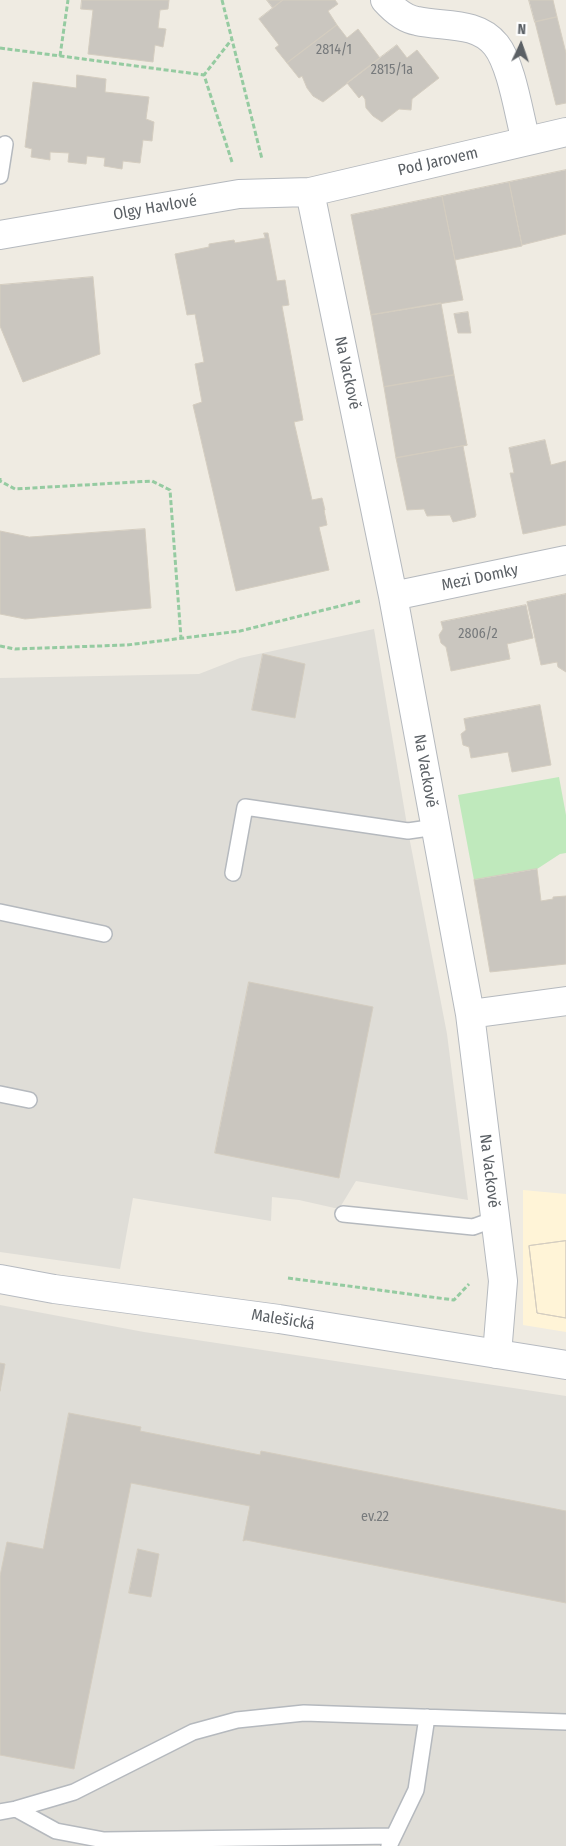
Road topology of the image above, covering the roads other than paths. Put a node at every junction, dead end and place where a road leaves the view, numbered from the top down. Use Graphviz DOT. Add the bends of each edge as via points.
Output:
graph roads {
  1 [pos="385,0"];
  2 [pos="566,132"];
  3 [pos="526,141"];
  4 [pos="5,144"];
  5 [pos="0,176"];
  6 [pos="310,192"];
  7 [pos="0,233"];
  8 [pos="566,560"];
  9 [pos="393,596"];
  10 [pos="436,827"];
  11 [pos="233,873"];
  12 [pos="0,912"];
  13 [pos="104,934"];
  14 [pos="566,1001"];
  15 [pos="470,1014"];
  16 [pos="0,1094"];
  17 [pos="29,1100"];
  18 [pos="343,1214"];
  19 [pos="495,1219"];
  20 [pos="0,1279"];
  21 [pos="497,1354"];
  22 [pos="566,1365"];
  23 [pos="428,1717"];
  24 [pos="566,1722"];
  25 [pos="16,1809"];
  26 [pos="0,1812"];
  27 [pos="391,1841"];
  1 -- 3 [label="street" via="404,17 462,26 486,36 496,45 510,79"];
  2 -- 3 [label="street, Pod Jarovem"];
  3 -- 6 [label="street, Pod Jarovem"];
  4 -- 5 [label="lane"];
  6 -- 7 [label="street, Olgy Havlové" via="239,194"];
  6 -- 9 [label="street, Na Vackově"];
  8 -- 9 [label="street, Mezi Domky"];
  9 -- 10 [label="street, Na Vackově"];
  10 -- 11 [label="lane" via="408,830 245,807"];
  10 -- 15 [label="street, Na Vackově"];
  12 -- 13 [label="lane"];
  14 -- 15 [label="street"];
  15 -- 19 [label="street, Na Vackově"];
  16 -- 17 [label="lane"];
  18 -- 19 [label="lane" via="473,1227"];
  19 -- 21 [label="street, Na Vackově" via="503,1281"];
  20 -- 21 [label="street, Malešická"];
  21 -- 22 [label="street, Malešická"];
  23 -- 24 [label="lane"];
  23 -- 25 [label="lane" via="304,1713 237,1720 193,1732 74,1792"];
  23 -- 27 [label="lane" via="416,1790"];
  25 -- 26 [label="lane"];
  25 -- 27 [label="lane" via="56,1831 104,1840"];
}
